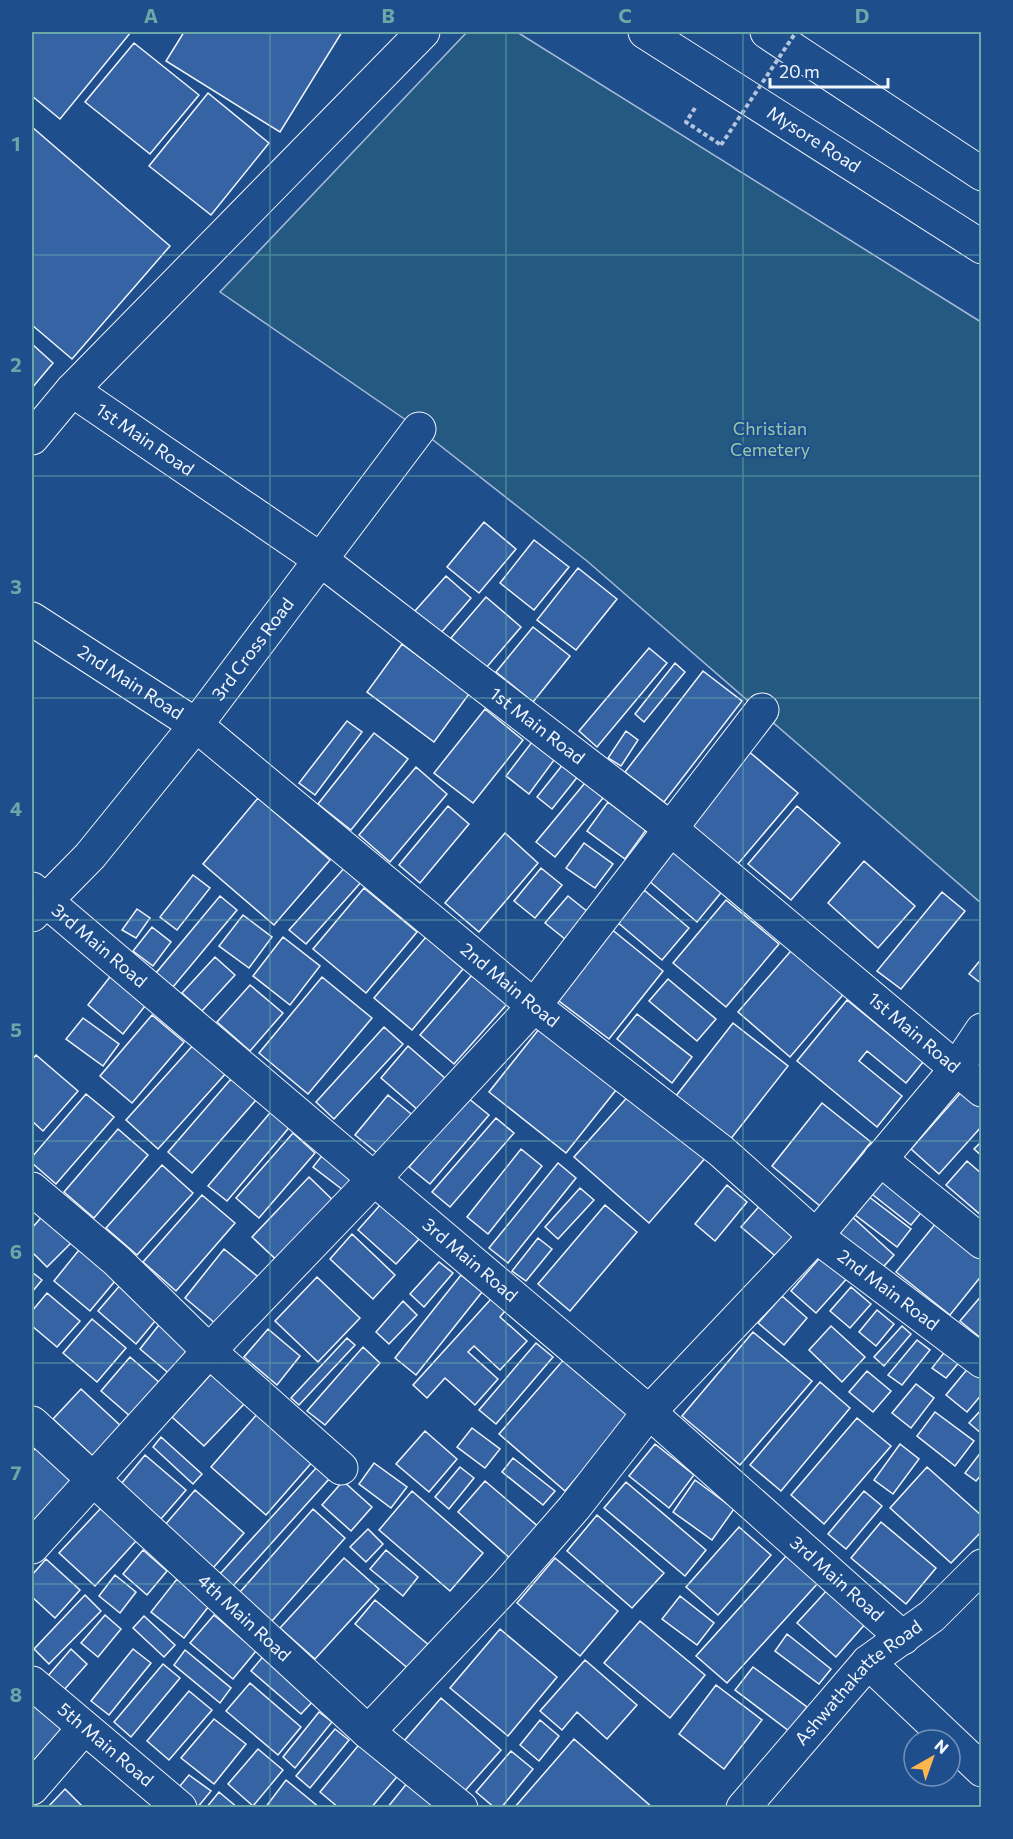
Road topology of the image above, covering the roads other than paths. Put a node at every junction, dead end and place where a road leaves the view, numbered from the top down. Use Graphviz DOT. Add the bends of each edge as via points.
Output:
graph roads {
  1 [pos="423,32"];
  2 [pos="645,32"];
  3 [pos="767,32"];
  4 [pos="981,174"];
  5 [pos="981,247"];
  6 [pos="72,390"];
  7 [pos="419,429"];
  8 [pos="32,438"];
  9 [pos="321,560"];
  10 [pos="32,619"];
  11 [pos="762,710"];
  12 [pos="196,725"];
  13 [pos="671,829"];
  14 [pos="36,901"];
  15 [pos="534,1006"];
  16 [pos="981,1030"];
  17 [pos="956,1069"];
  18 [pos="981,1090"];
  19 [pos="880,1159"];
  20 [pos="375,1178"];
  21 [pos="32,1189"];
  22 [pos="816,1236"];
  23 [pos="981,1242"];
  24 [pos="209,1351"];
  25 [pos="981,1361"];
  26 [pos="649,1412"];
  27 [pos="32,1423"];
  28 [pos="341,1468"];
  29 [pos="93,1478"];
  30 [pos="32,1547"];
  31 [pos="979,1572"];
  32 [pos="903,1638"];
  33 [pos="868,1662"];
  34 [pos="32,1683"];
  35 [pos="83,1729"];
  36 [pos="368,1732"];
  37 [pos="981,1770"];
  38 [pos="32,1788"];
  39 [pos="180,1808"];
  40 [pos="461,1808"];
  41 [pos="742,1808"];
  1 -- 6 [label="main road"];
  2 -- 5 [label="main road, Mysore Road"];
  3 -- 4 [label="main road"];
  6 -- 8 [label="main road"];
  6 -- 9 [label="main road, 1st Main Road"];
  7 -- 9 [label="main road, 3rd Cross Road"];
  9 -- 12 [label="main road, 3rd Cross Road"];
  9 -- 13 [label="main road, 1st Main Road"];
  10 -- 12 [label="main road, 2nd Main Road"];
  11 -- 13 [label="main road"];
  12 -- 14 [label="main road, 3rd Cross Road" via="90,856"];
  12 -- 15 [label="main road, 2nd Main Road"];
  13 -- 15 [label="main road"];
  13 -- 17 [label="main road, 1st Main Road"];
  14 -- 20 [label="main road, 3rd Main Road"];
  15 -- 20 [label="main road"];
  15 -- 22 [label="main road, 2nd Main Road" via="721,1151"];
  16 -- 17 [label="main road"];
  17 -- 18 [label="main road, 1st Main Road"];
  17 -- 19 [label="main road"];
  19 -- 22 [label="main road"];
  19 -- 23 [label="main road"];
  20 -- 24 [label="main road"];
  20 -- 26 [label="main road, 3rd Main Road"];
  21 -- 24 [label="main road" via="116,1260"];
  22 -- 25 [label="main road, 2nd Main Road"];
  22 -- 26 [label="main road"];
  24 -- 28 [label="main road"];
  24 -- 29 [label="main road"];
  26 -- 32 [label="main road, 3rd Main Road"];
  26 -- 36 [label="main road" via="521,1569"];
  27 -- 29 [label="main road, 4th Main Road"];
  29 -- 30 [label="main road"];
  29 -- 36 [label="main road, 4th Main Road"];
  31 -- 32 [label="main road, Ashwathakatte Road"];
  32 -- 33 [label="main road, Ashwathakatte Road"];
  33 -- 37 [label="main road"];
  33 -- 41 [label="main road, Ashwathakatte Road"];
  34 -- 35 [label="main road, 5th Main Road"];
  35 -- 38 [label="main road"];
  35 -- 39 [label="main road, 5th Main Road"];
  36 -- 40 [label="main road, 4th Main Road"];
}
